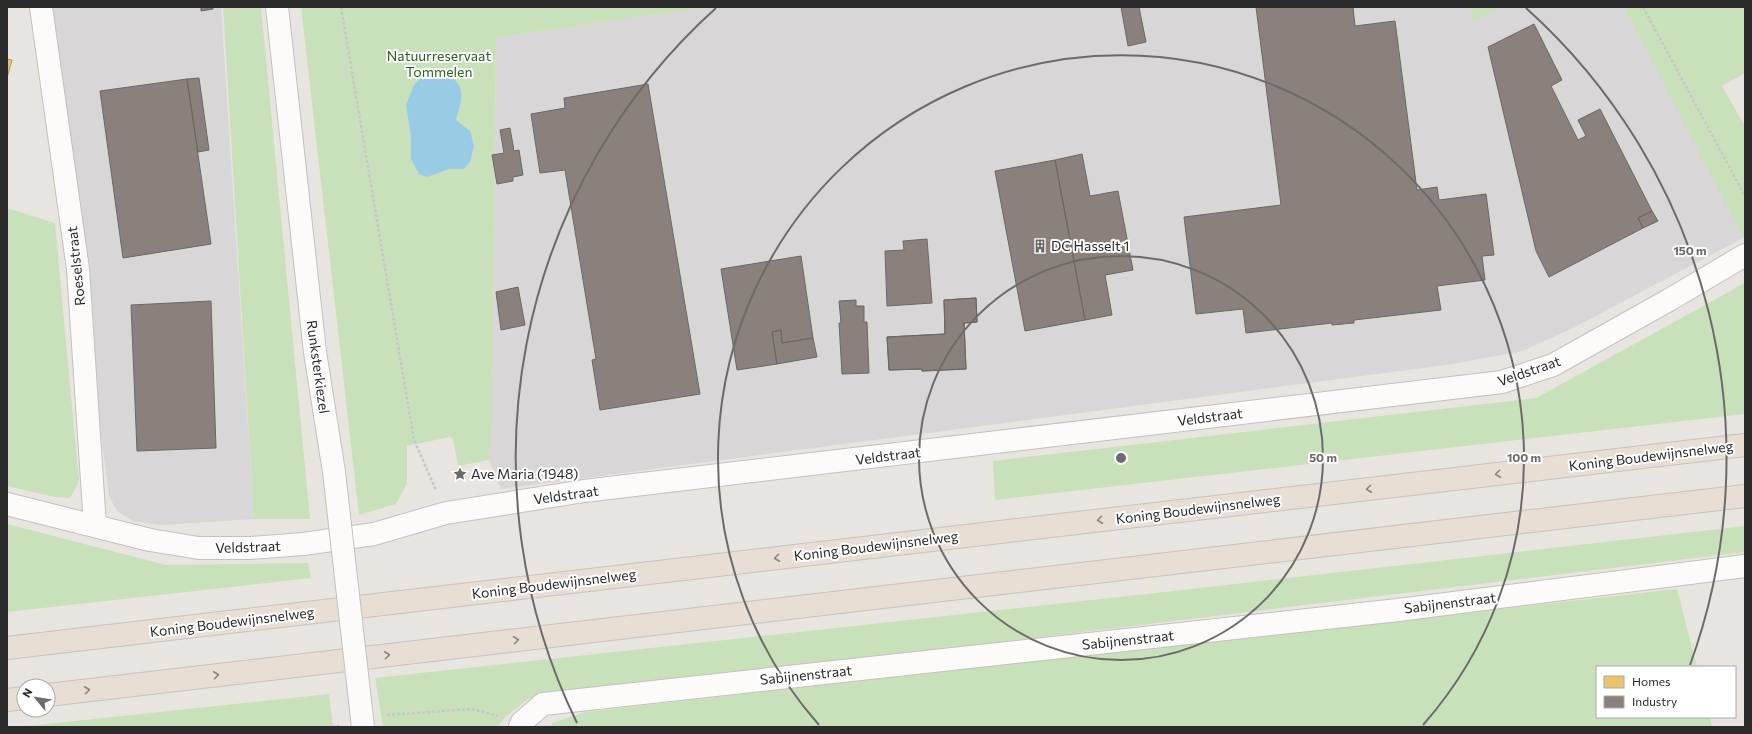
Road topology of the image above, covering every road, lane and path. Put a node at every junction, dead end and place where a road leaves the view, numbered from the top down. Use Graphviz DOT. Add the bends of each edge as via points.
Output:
graph roads {
  1 [pos="41,7"];
  2 [pos="277,7"];
  3 [pos="341,7"];
  4 [pos="1643,7"];
  5 [pos="1745,196"];
  6 [pos="1745,255"];
  7 [pos="1745,445"];
  8 [pos="1745,496"];
  9 [pos="7,504"];
  10 [pos="446,513"];
  11 [pos="95,526"];
  12 [pos="1745,566"];
  13 [pos="7,648"];
  14 [pos="56,694"];
  15 [pos="363,722"];
  16 [pos="521,725"];
  17 [pos="332,727"];
  1 -- 11 [label="street, Roeselstraat" via="78,269"];
  2 -- 15 [label="street, Runksterkiezel, bridge" via="315,352 334,472"];
  3 -- 10 [label="path" via="414,440"];
  4 -- 5 [label="path"];
  6 -- 10 [label="street, Veldstraat" via="1553,365 1502,382 584,492"];
  7 -- 13 [label="highway, Koning Boudewijnsnelweg, one-way"];
  14 -- 8 [label="highway, one-way"];
  9 -- 11 [label="street, Veldstraat"];
  10 -- 11 [label="street, Veldstraat" via="374,534 251,548 199,548 150,540"];
  12 -- 16 [label="street, Sabijnenstraat" via="1398,610 543,704"];
  15 -- 16 [label="path" via="472,708"];
  15 -- 17 [label="path"];
}
